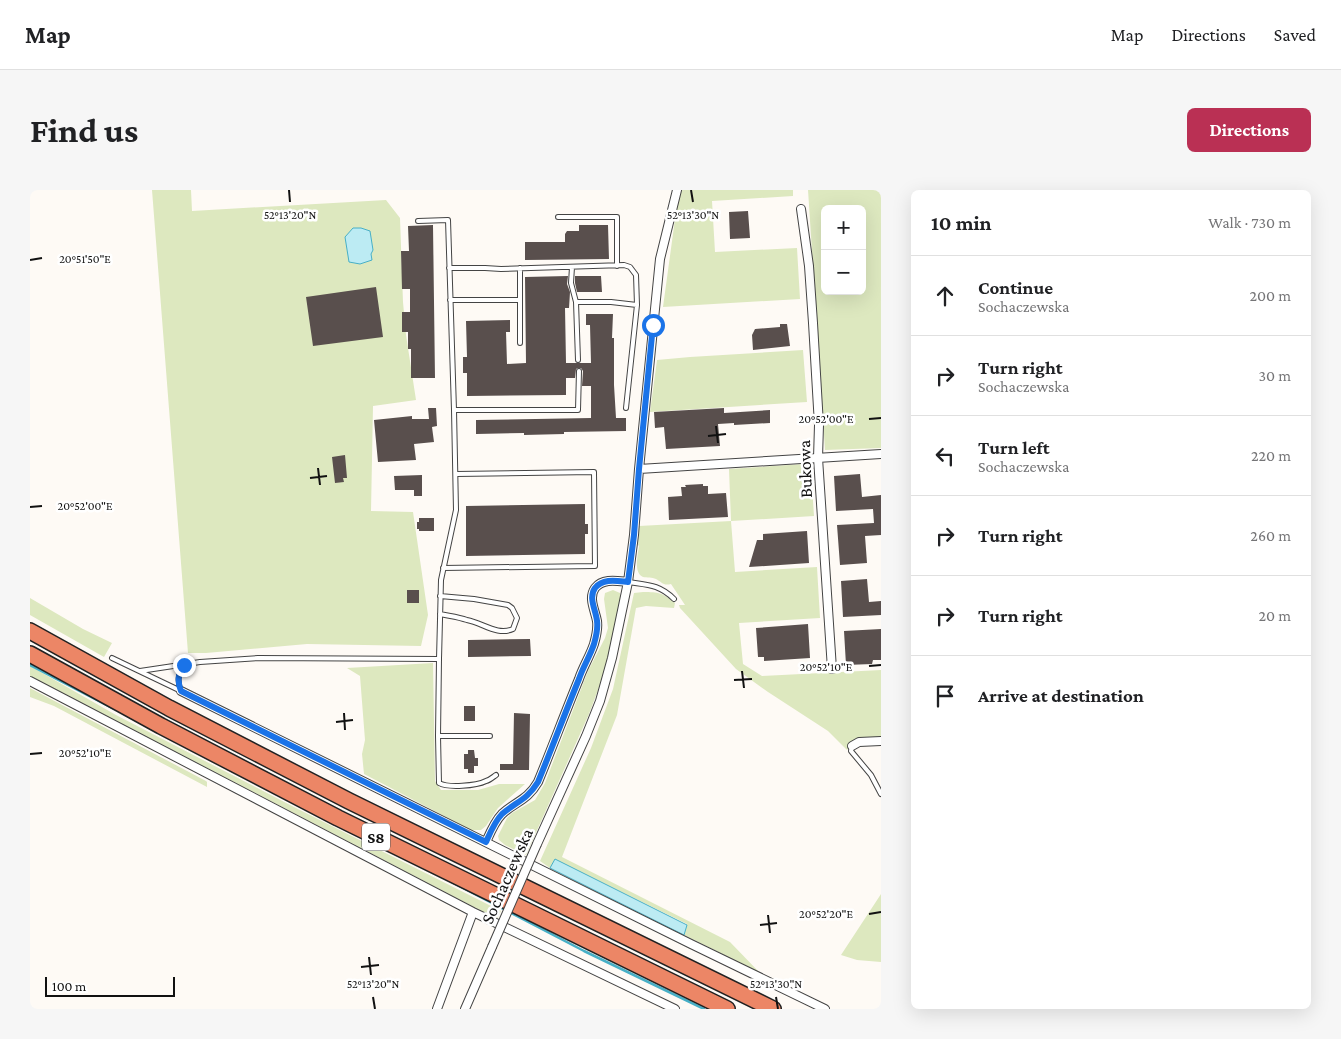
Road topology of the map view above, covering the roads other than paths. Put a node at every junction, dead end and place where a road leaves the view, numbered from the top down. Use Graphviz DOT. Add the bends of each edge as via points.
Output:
graph roads {
  1 [pos="677,190"];
  2 [pos="800,209"];
  3 [pos="558,217"];
  4 [pos="418,221"];
  5 [pos="617,266"];
  6 [pos="572,267"];
  7 [pos="449,268"];
  8 [pos="520,268"];
  9 [pos="450,300"];
  10 [pos="520,300"];
  11 [pos="576,302"];
  12 [pos="637,305"];
  13 [pos="520,343"];
  14 [pos="578,360"];
  15 [pos="579,371"];
  16 [pos="626,408"];
  17 [pos="454,410"];
  18 [pos="881,454"];
  19 [pos="818,458"];
  20 [pos="639,469"];
  21 [pos="456,474"];
  22 [pos="443,568"];
  23 [pos="628,582"];
  24 [pos="440,596"];
  25 [pos="674,598"];
  26 [pos="440,614"];
  27 [pos="30,631"];
  28 [pos="30,654"];
  29 [pos="112,658"];
  30 [pos="439,659"];
  31 [pos="184,665"];
  32 [pos="832,669"];
  33 [pos="140,671"];
  34 [pos="30,681"];
  35 [pos="181,691"];
  36 [pos="438,736"];
  37 [pos="490,736"];
  38 [pos="881,741"];
  39 [pos="852,746"];
  40 [pos="496,775"];
  41 [pos="881,794"];
  42 [pos="486,842"];
  43 [pos="473,912"];
  44 [pos="437,1009"];
  45 [pos="465,1009"];
  46 [pos="675,1009"];
  47 [pos="727,1009"];
  48 [pos="773,1009"];
  49 [pos="825,1009"];
  1 -- 20 [label="street, Sochaczewska" via="660,259"];
  2 -- 19 [label="street, Bukowa" via="809,266 819,425"];
  3 -- 5 [label="lane" via="617,218"];
  4 -- 7 [label="lane" via="448,220"];
  5 -- 6 [label="lane"];
  5 -- 12 [label="lane" via="630,267 636,275"];
  6 -- 8 [label="lane"];
  6 -- 11 [label="lane" via="571,282"];
  7 -- 8 [label="lane"];
  7 -- 9 [label="lane"];
  8 -- 10 [label="lane"];
  9 -- 10 [label="lane"];
  9 -- 17 [label="lane"];
  10 -- 13 [label="lane"];
  11 -- 12 [label="lane"];
  11 -- 14 [label="lane"];
  12 -- 16 [label="lane"];
  15 -- 17 [label="lane" via="578,410"];
  17 -- 21 [label="lane"];
  18 -- 19 [label="street"];
  19 -- 20 [label="street"];
  19 -- 32 [label="street, Bukowa"];
  20 -- 23 [label="street, Sochaczewska"];
  21 -- 22 [label="lane" via="456,510"];
  21 -- 22 [label="lane" via="594,472 595,566"];
  22 -- 24 [label="lane"];
  23 -- 25 [label="lane" via="660,588"];
  23 -- 42 [label="street, Sochaczewska" via="604,582 593,592 597,621 594,643 538,782 526,797 500,816"];
  23 -- 45 [label="street, Sochaczewska, bridge" via="600,701"];
  24 -- 26 [label="lane"];
  24 -- 26 [label="lane" via="508,605 517,618 513,629 504,631"];
  26 -- 30 [label="lane"];
  27 -- 48 [label="highway, S8" via="348,801"];
  28 -- 47 [label="highway, S8" via="338,818"];
  29 -- 33 [label="lane"];
  30 -- 31 [label="lane" via="258,658"];
  30 -- 36 [label="lane"];
  31 -- 33 [label="lane"];
  31 -- 35 [label="lane" via="178,678"];
  33 -- 35 [label="lane"];
  34 -- 43 [label="street"];
  35 -- 42 [label="street"];
  36 -- 37 [label="lane"];
  36 -- 40 [label="lane" via="439,783 445,786 466,785 485,782"];
  38 -- 39 [label="street" via="859,742"];
  39 -- 41 [label="lane" via="851,751 871,775"];
  42 -- 49 [label="street"];
  43 -- 44 [label="street"];
  43 -- 46 [label="street"];
}
